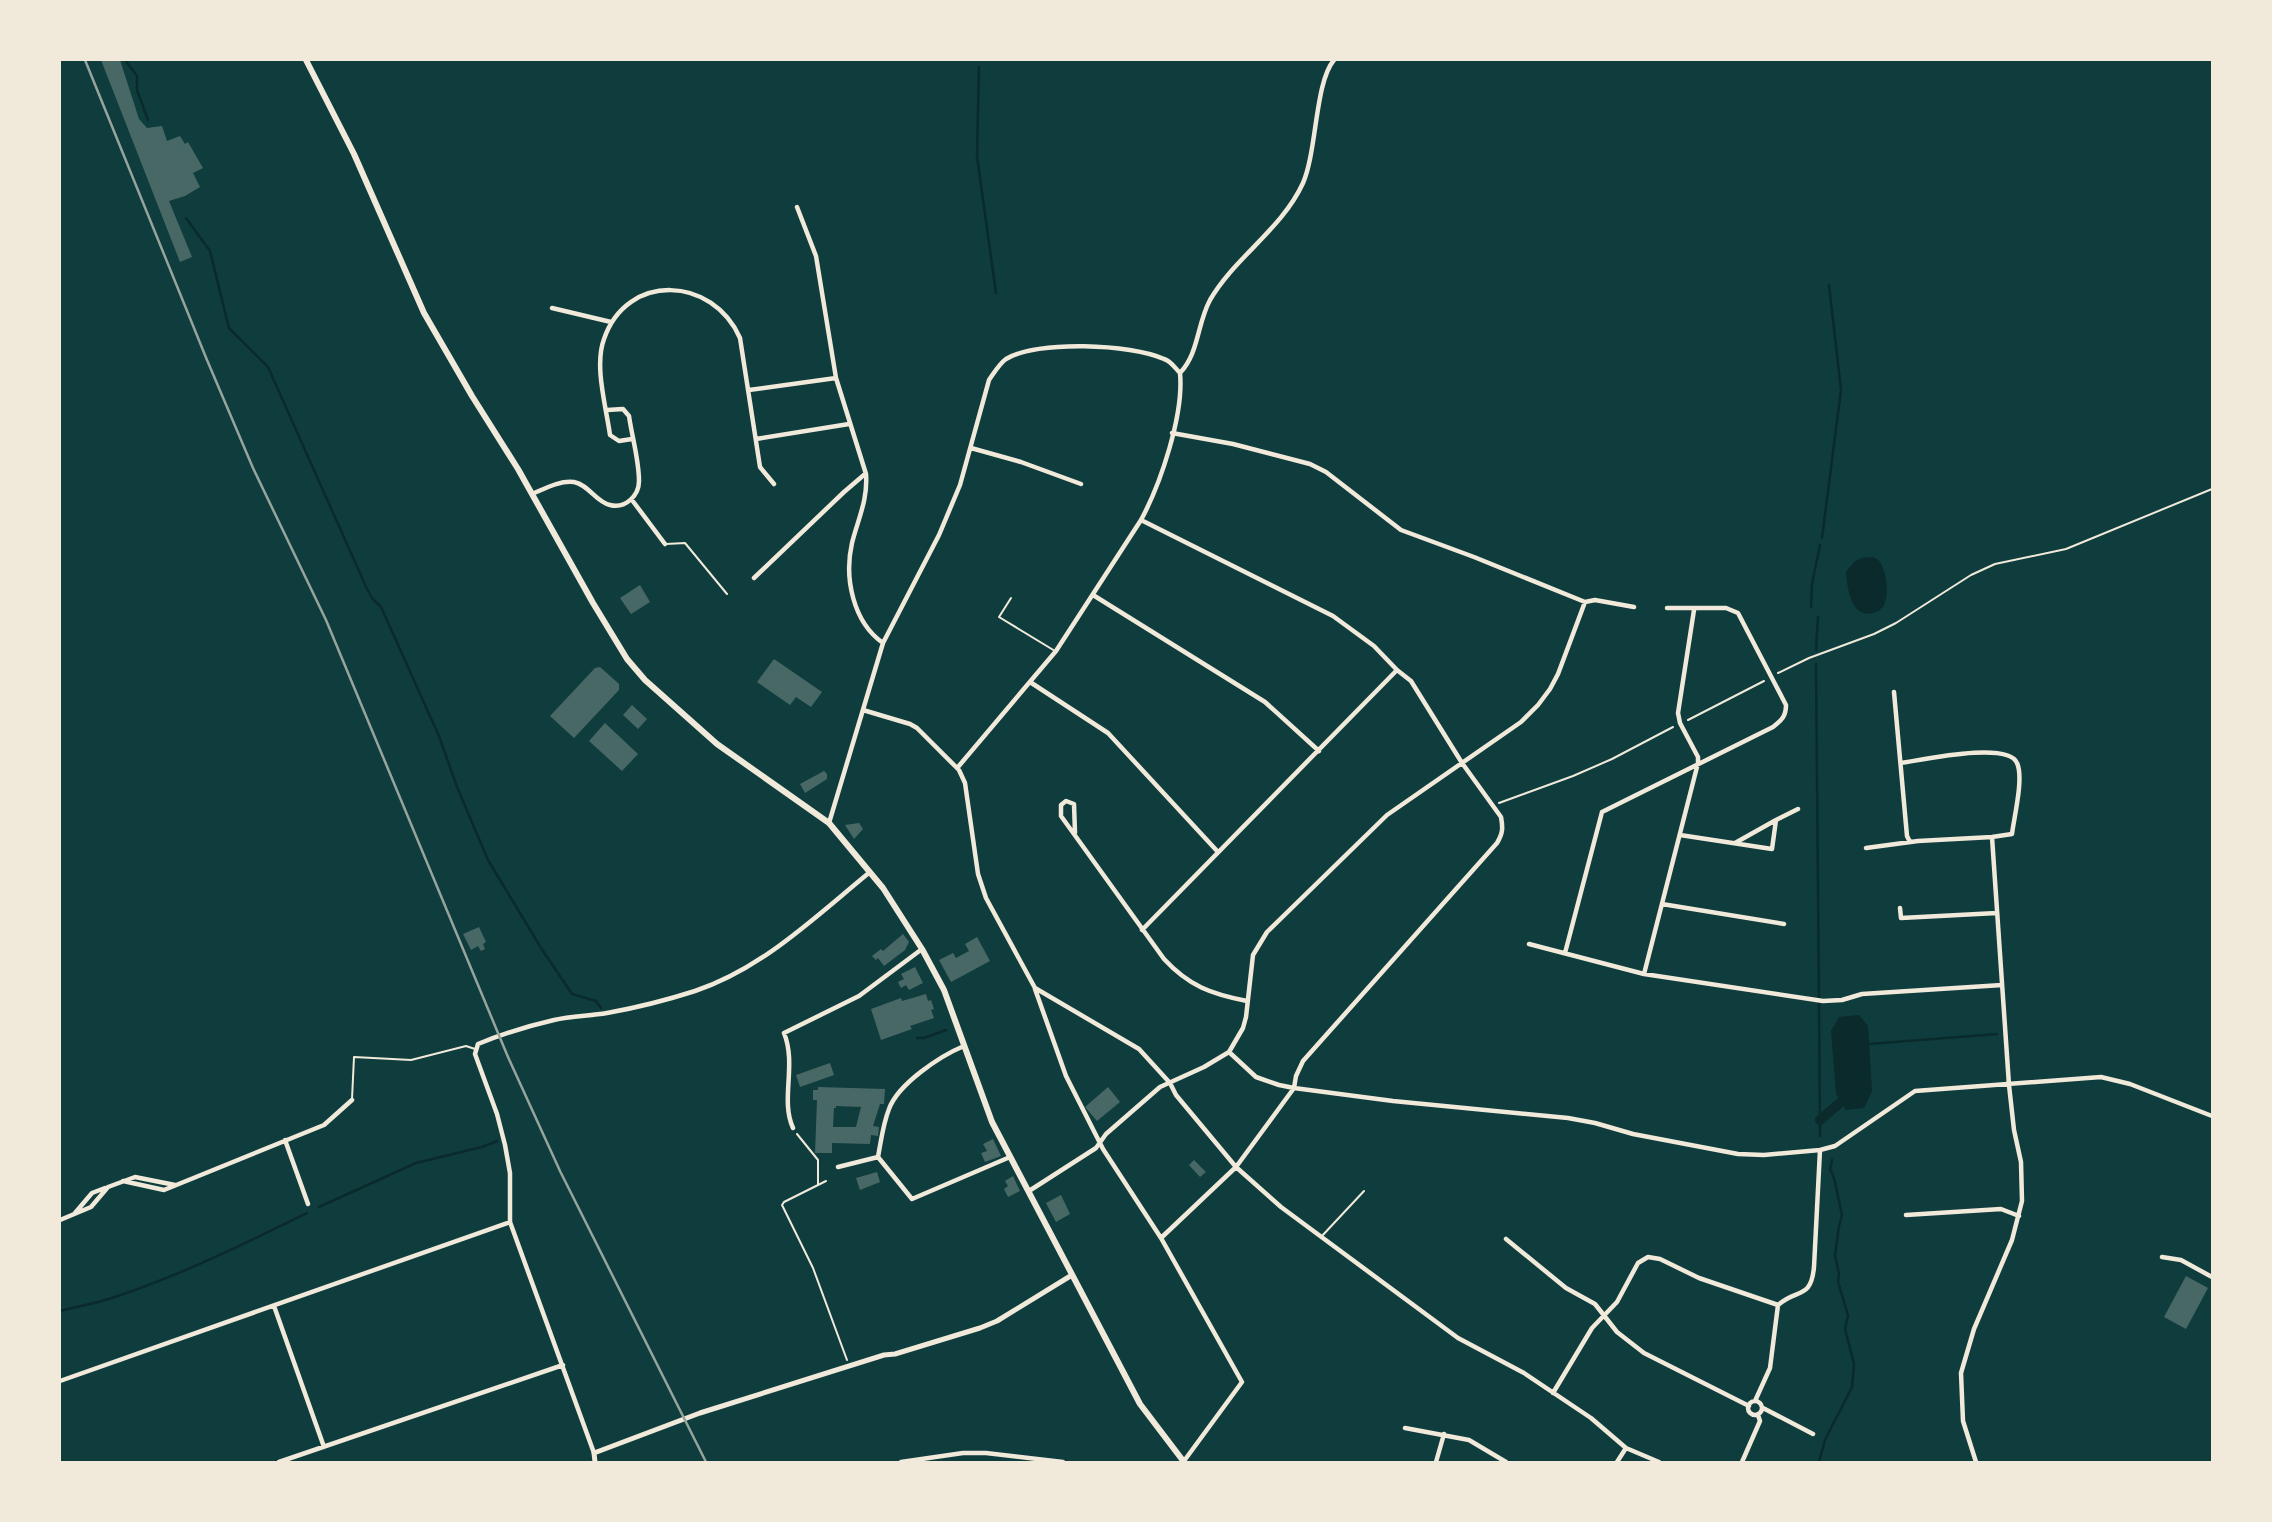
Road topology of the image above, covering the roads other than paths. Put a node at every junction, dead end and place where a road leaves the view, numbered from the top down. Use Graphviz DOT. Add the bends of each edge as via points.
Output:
graph roads {
  1 [pos="306,60"];
  2 [pos="1334,60"];
  3 [pos="797,207"];
  4 [pos="552,308"];
  5 [pos="611,322"];
  6 [pos="1180,373"];
  7 [pos="836,378"];
  8 [pos="749,390"];
  9 [pos="607,410"];
  10 [pos="849,424"];
  11 [pos="1172,433"];
  12 [pos="632,439"];
  13 [pos="755,439"];
  14 [pos="971,448"];
  15 [pos="866,474"];
  16 [pos="774,484"];
  17 [pos="1081,485"];
  18 [pos="532,494"];
  19 [pos="632,500"];
  20 [pos="1141,520"];
  21 [pos="665,544"];
  22 [pos="754,578"];
  23 [pos="727,594"];
  24 [pos="1093,595"];
  25 [pos="1011,598"];
  26 [pos="1586,602"];
  27 [pos="1634,607"];
  28 [pos="1667,608"];
  29 [pos="1694,610"];
  30 [pos="883,643"];
  31 [pos="1056,651"];
  32 [pos="1396,670"];
  33 [pos="1030,682"];
  34 [pos="1894,692"];
  35 [pos="863,710"];
  36 [pos="1319,751"];
  37 [pos="1462,763"];
  38 [pos="1698,763"];
  39 [pos="1901,763"];
  40 [pos="958,767"];
  41 [pos="1798,809"];
  42 [pos="1776,820"];
  43 [pos="829,824"];
  44 [pos="1075,833"];
  45 [pos="1680,835"];
  46 [pos="1992,837"];
  47 [pos="1910,842"];
  48 [pos="1734,843"];
  49 [pos="1866,848"];
  50 [pos="1218,852"];
  51 [pos="870,872"];
  52 [pos="1662,904"];
  53 [pos="1900,908"];
  54 [pos="1997,913"];
  55 [pos="1784,924"];
  56 [pos="1142,930"];
  57 [pos="1529,944"];
  58 [pos="922,950"];
  59 [pos="1565,953"];
  60 [pos="1644,974"];
  61 [pos="2002,985"];
  62 [pos="1035,988"];
  63 [pos="1247,1000"];
  64 [pos="964,1046"];
  65 [pos="475,1049"];
  66 [pos="1229,1052"];
  67 [pos="1170,1083"];
  68 [pos="2009,1085"];
  69 [pos="1294,1088"];
  70 [pos="352,1100"];
  71 [pos="2213,1116"];
  72 [pos="793,1128"];
  73 [pos="285,1140"];
  74 [pos="1100,1143"];
  75 [pos="1820,1150"];
  76 [pos="878,1157"];
  77 [pos="1010,1157"];
  78 [pos="838,1167"];
  79 [pos="1236,1167"];
  80 [pos="1364,1191"];
  81 [pos="1028,1192"];
  82 [pos="308,1203"];
  83 [pos="1906,1215"];
  84 [pos="2019,1216"];
  85 [pos="60,1220"];
  86 [pos="510,1222"];
  87 [pos="1321,1237"];
  88 [pos="1160,1238"];
  89 [pos="1506,1239"];
  90 [pos="2162,1257"];
  91 [pos="1072,1275"];
  92 [pos="2213,1277"];
  93 [pos="274,1306"];
  94 [pos="1778,1306"];
  95 [pos="1604,1317"];
  96 [pos="563,1365"];
  97 [pos="60,1381"];
  98 [pos="1553,1393"];
  99 [pos="1755,1401"];
  100 [pos="1749,1406"];
  101 [pos="1763,1408"];
  102 [pos="1758,1415"];
  103 [pos="1405,1428"];
  104 [pos="1444,1434"];
  105 [pos="1813,1434"];
  106 [pos="324,1447"];
  107 [pos="1626,1448"];
  108 [pos="594,1453"];
  109 [pos="279,1462"];
  110 [pos="595,1462"];
  111 [pos="901,1462"];
  112 [pos="1063,1462"];
  113 [pos="1183,1462"];
  114 [pos="1436,1462"];
  115 [pos="1506,1462"];
  116 [pos="1617,1462"];
  117 [pos="1659,1462"];
  118 [pos="1742,1462"];
  119 [pos="1976,1462"];
  1 -- 18 [label="main road" via="354,154 424,313"];
  2 -- 6 [label="street" via="1326,74 1303,183 1211,299 1192,357"];
  3 -- 7 [label="street" via="816,256"];
  4 -- 5 [label="street"];
  5 -- 8 [label="street" via="632,302 653,292 675,290 704,297 735,326"];
  5 -- 9 [label="street" via="599,361"];
  6 -- 11 [label="street" via="1182,390"];
  6 -- 14 [label="street" via="1166,359 1107,347 1017,354 1005,360 989,380"];
  7 -- 8 [label="street"];
  7 -- 10 [label="street"];
  8 -- 13 [label="street"];
  9 -- 12 [label="street" via="626,412"];
  9 -- 12 [label="street" via="610,435 619,441"];
  10 -- 13 [label="street"];
  10 -- 15 [label="street"];
  11 -- 20 [label="street" via="1164,470"];
  11 -- 26 [label="street" via="1310,464 1401,530"];
  12 -- 19 [label="street" via="639,481"];
  13 -- 16 [label="street" via="760,467"];
  14 -- 17 [label="street"];
  14 -- 30 [label="street" via="939,535"];
  15 -- 22 [label="street"];
  15 -- 30 [label="street" via="867,490 851,546 851,591 869,629"];
  18 -- 19 [label="street" via="573,482 612,506"];
  18 -- 43 [label="main road" via="627,659 644,679 717,744"];
  19 -- 21 [label="street"];
  20 -- 24 [label="street"];
  20 -- 32 [label="street" via="1333,616 1374,646"];
  21 -- 23 [label="lane" via="685,543"];
  24 -- 31 [label="street"];
  24 -- 36 [label="street" via="1265,702"];
  25 -- 31 [label="lane" via="999,617"];
  26 -- 27 [label="street"];
  26 -- 37 [label="street" via="1558,674 1538,705"];
  28 -- 29 [label="street"];
  29 -- 38 [label="street" via="1678,713"];
  29 -- 38 [label="street" via="1726,608 1738,613 1786,705 1786,714 1773,727"];
  30 -- 35 [label="street"];
  31 -- 33 [label="street"];
  32 -- 36 [label="street"];
  32 -- 37 [label="street" via="1422,696"];
  33 -- 40 [label="street"];
  33 -- 50 [label="street" via="1108,733"];
  34 -- 39 [label="street"];
  35 -- 40 [label="street" via="917,728"];
  35 -- 43 [label="street"];
  36 -- 50 [label="street"];
  37 -- 63 [label="street" via="1387,815 1267,932 1253,955"];
  37 -- 69 [label="street" via="1501,817 1503,833 1303,1061"];
  38 -- 45 [label="street"];
  38 -- 59 [label="street" via="1602,812"];
  39 -- 46 [label="street" via="1971,753 2004,753 2015,759 2019,772 2012,834"];
  39 -- 47 [label="street"];
  40 -- 62 [label="street" via="965,783 978,874 986,898"];
  41 -- 42 [label="street"];
  42 -- 48 [label="street"];
  42 -- 48 [label="street" via="1772,849"];
  43 -- 51 [label="main road"];
  44 -- 44 [label="street" via="1074,804 1066,801 1061,816"];
  44 -- 56 [label="street"];
  45 -- 48 [label="street"];
  45 -- 52 [label="street"];
  46 -- 47 [label="street"];
  46 -- 54 [label="street"];
  47 -- 49 [label="street"];
  50 -- 56 [label="street"];
  51 -- 58 [label="main road"];
  51 -- 65 [label="street" via="784,942 721,981 607,1013 512,1031"];
  52 -- 55 [label="street"];
  52 -- 60 [label="street"];
  53 -- 54 [label="street" via="1901,918"];
  54 -- 61 [label="street"];
  56 -- 63 [label="street" via="1187,980"];
  57 -- 59 [label="street"];
  58 -- 64 [label="main road" via="944,990"];
  58 -- 72 [label="street" via="859,996 784,1033 791,1062 788,1113"];
  59 -- 60 [label="street"];
  60 -- 61 [label="street" via="1823,1001 1862,994"];
  61 -- 68 [label="street"];
  62 -- 67 [label="street" via="1135,1046"];
  62 -- 74 [label="street" via="1066,1076"];
  63 -- 66 [label="street" via="1246,1017"];
  64 -- 76 [label="street" via="920,1073 898,1093 889,1107"];
  64 -- 77 [label="main road"];
  65 -- 70 [label="lane" via="466,1046 411,1060 354,1057"];
  65 -- 86 [label="street" via="505,1145"];
  66 -- 67 [label="street"];
  66 -- 69 [label="street" via="1256,1077"];
  67 -- 74 [label="street"];
  67 -- 79 [label="street"];
  68 -- 71 [label="street" via="2108,1078"];
  68 -- 75 [label="street" via="1915,1091 1835,1146"];
  68 -- 84 [label="street" via="2022,1180"];
  69 -- 75 [label="street" via="1568,1118 1738,1154"];
  69 -- 79 [label="street"];
  70 -- 73 [label="street" via="324,1125"];
  73 -- 82 [label="street"];
  73 -- 85 [label="street" via="164,1190 122,1181 108,1187 91,1207"];
  74 -- 81 [label="street"];
  74 -- 88 [label="street"];
  75 -- 94 [label="street" via="1813,1280 1810,1288"];
  76 -- 77 [label="street" via="912,1199"];
  76 -- 78 [label="street"];
  77 -- 81 [label="main road"];
  79 -- 87 [label="street"];
  79 -- 88 [label="street"];
  80 -- 87 [label="lane"];
  81 -- 91 [label="main road"];
  83 -- 84 [label="street" via="2001,1209"];
  84 -- 119 [label="street" via="1961,1373 1964,1421"];
  86 -- 93 [label="street"];
  86 -- 96 [label="street"];
  87 -- 98 [label="street" via="1458,1338"];
  88 -- 113 [label="street" via="1242,1382"];
  89 -- 95 [label="street" via="1566,1288 1595,1304"];
  90 -- 92 [label="street" via="2181,1260"];
  91 -- 108 [label="street" via="980,1328 700,1413"];
  91 -- 113 [label="main road" via="1140,1404"];
  93 -- 97 [label="street"];
  93 -- 106 [label="street"];
  94 -- 95 [label="street" via="1653,1256 1638,1263"];
  94 -- 99 [label="street" via="1770,1368"];
  95 -- 98 [label="street" via="1592,1328"];
  95 -- 100 [label="street" via="1644,1353"];
  96 -- 106 [label="street"];
  96 -- 108 [label="street"];
  98 -- 107 [label="street"];
  99 -- 100 [label="street"];
  99 -- 101 [label="street"];
  100 -- 102 [label="street" via="1750,1413"];
  101 -- 102 [label="street"];
  101 -- 105 [label="street"];
  102 -- 118 [label="street" via="1760,1421"];
  103 -- 104 [label="street"];
  104 -- 114 [label="street"];
  104 -- 115 [label="street" via="1469,1440"];
  106 -- 109 [label="street"];
  107 -- 116 [label="street"];
  107 -- 117 [label="street"];
  108 -- 110 [label="street"];
  111 -- 112 [label="street" via="986,1453"];
}
